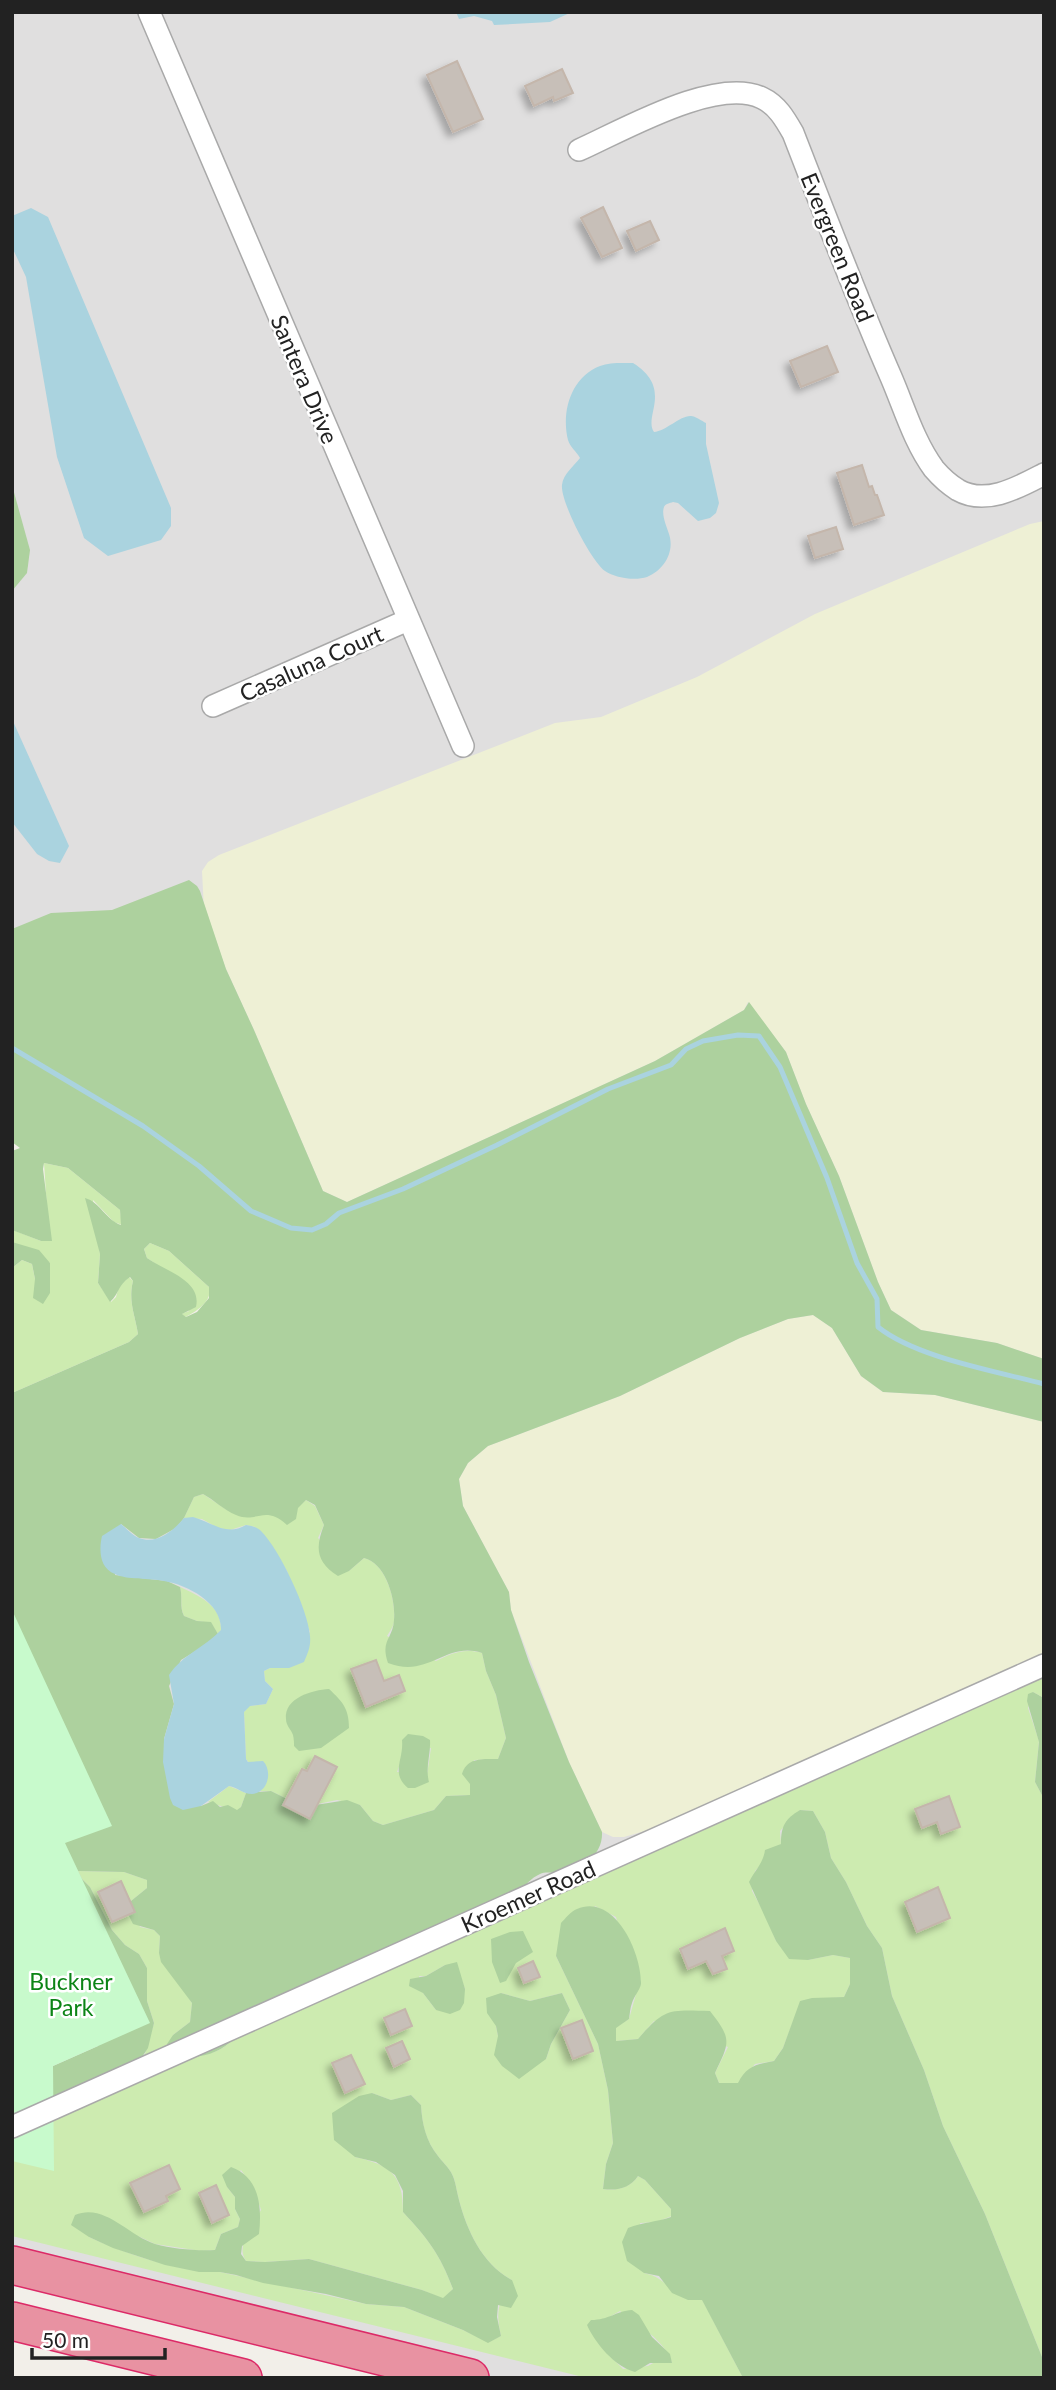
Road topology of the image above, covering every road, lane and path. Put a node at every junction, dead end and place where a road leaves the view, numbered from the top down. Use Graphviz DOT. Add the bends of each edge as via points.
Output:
graph roads {
  1 [pos="149,12"];
  2 [pos="579,150"];
  3 [pos="1044,474"];
  4 [pos="408,620"];
  5 [pos="213,706"];
  6 [pos="463,746"];
  7 [pos="1044,1665"];
  8 [pos="12,2127"];
  9 [pos="12,2265"];
  10 [pos="12,2321"];
  11 [pos="243,2378"];
  12 [pos="470,2378"];
  1 -- 4 [label="street, Santera Drive"];
  2 -- 3 [label="street, Evergreen Road" via="663,111 709,96 761,97 780,111 793,134 923,452 936,471 972,495 1016,488"];
  4 -- 5 [label="street, Casaluna Court"];
  4 -- 6 [label="street, Santera Drive"];
  7 -- 8 [label="street, Kroemer Road"];
  9 -- 12 [label="highway"];
  10 -- 11 [label="highway"];
}
